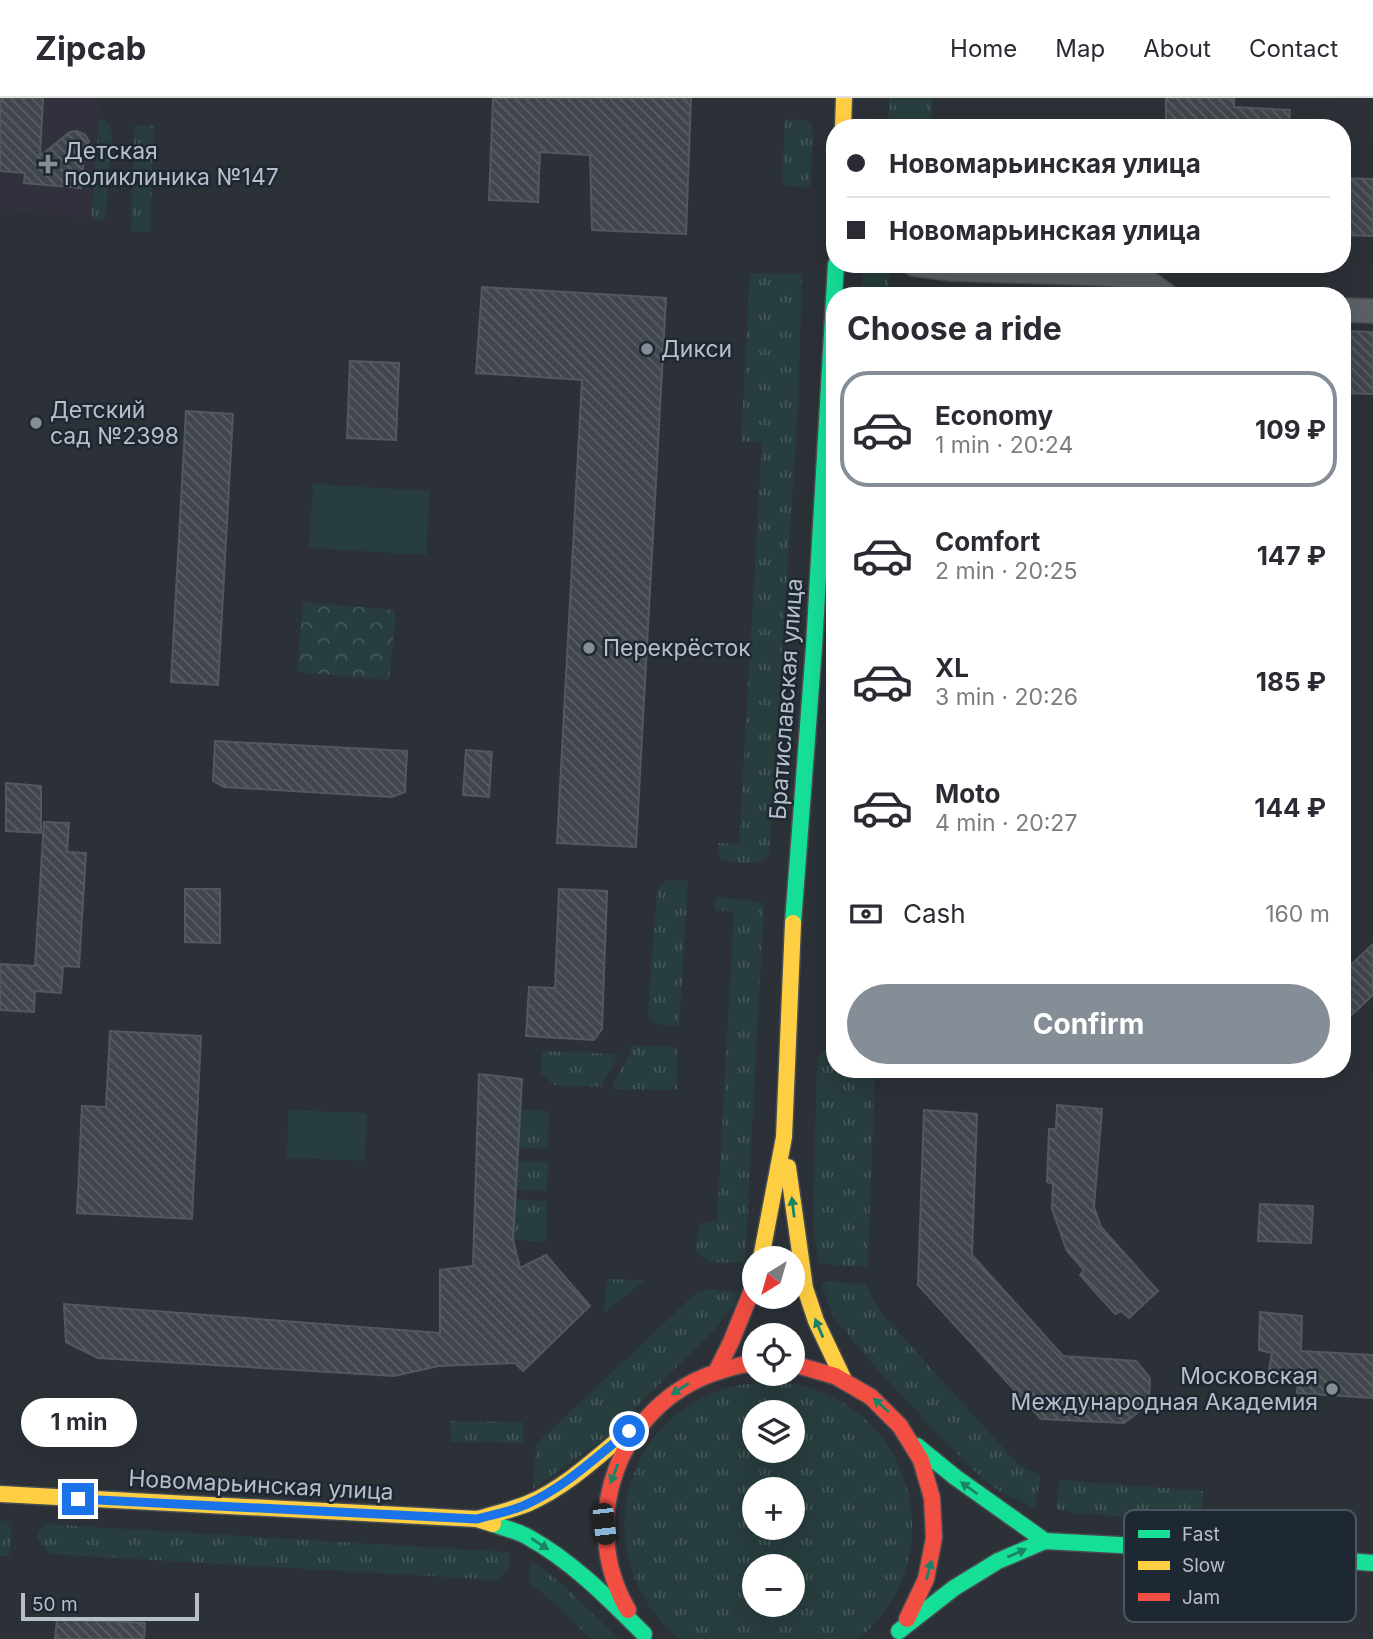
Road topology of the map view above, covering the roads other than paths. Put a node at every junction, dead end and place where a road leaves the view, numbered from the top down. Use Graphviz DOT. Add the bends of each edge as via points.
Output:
graph roads {
  1 [pos="844,98"];
  2 [pos="843,119"];
  3 [pos="1077,273"];
  4 [pos="1154,287"];
  5 [pos="1351,310"];
  6 [pos="1373,311"];
  7 [pos="826,438"];
  8 [pos="784,1138"];
  9 [pos="763,1246"];
  10 [pos="744,1309"];
  11 [pos="742,1365"];
  12 [pos="805,1366"];
  13 [pos="717,1370"];
  14 [pos="843,1378"];
  15 [pos="648,1415"];
  16 [pos="911,1440"];
  17 [pos="0,1494"];
  18 [pos="477,1519"];
  19 [pos="1045,1541"];
  20 [pos="1124,1545"];
  21 [pos="896,1635"];
  22 [pos="646,1636"];
  1 -- 2 [label="main road"];
  3 -- 4 [label="street" via="1142,278"];
  5 -- 6 [label="street"];
  7 -- 8 [label="main road, Братиславская улица" via="795,885"];
  8 -- 9 [label="main road, Братиславская улица"];
  14 -- 8 [label="main road, Братиславская улица, one-way" via="804,1288"];
  10 -- 13 [label="main road"];
  11 -- 13 [label="main road"];
  12 -- 14 [label="main road"];
  13 -- 15 [label="main road, one-way" via="680,1388"];
  16 -- 14 [label="main road, one-way" via="881,1404"];
  15 -- 18 [label="main road, Новомарьинская улица" via="548,1493 513,1510"];
  15 -- 22 [label="main road, one-way" via="625,1447 610,1484 604,1524 609,1563 622,1601"];
  19 -- 16 [label="main road, one-way"];
  21 -- 16 [label="main road, one-way" via="918,1602 930,1571 935,1538 934,1504 926,1471"];
  17 -- 18 [label="main road, Новомарьинская улица"];
  18 -- 22 [label="main road, Новомарьинская улица, one-way" via="526,1535 554,1553 590,1580"];
  19 -- 20 [label="main road"];
  21 -- 19 [label="main road, one-way" via="954,1588 998,1561"];
}
